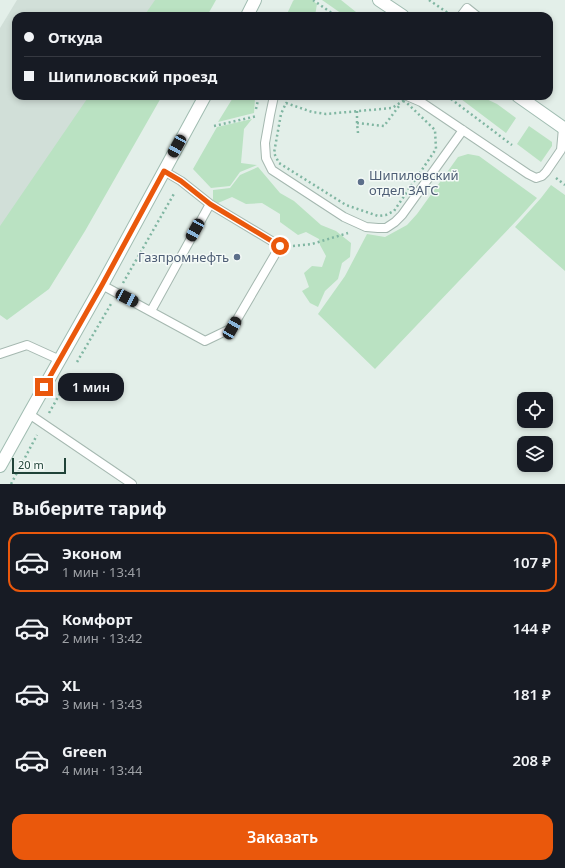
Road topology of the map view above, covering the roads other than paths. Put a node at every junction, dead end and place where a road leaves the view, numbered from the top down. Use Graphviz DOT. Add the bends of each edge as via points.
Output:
graph roads {
  1 [pos="255,0"];
  2 [pos="379,0"];
  3 [pos="249,12"];
  4 [pos="397,12"];
  5 [pos="464,12"];
  6 [pos="472,12"];
  7 [pos="202,100"];
  8 [pos="273,100"];
  9 [pos="410,100"];
  10 [pos="524,100"];
  11 [pos="564,127"];
  12 [pos="462,130"];
  13 [pos="164,171"];
  14 [pos="210,204"];
  15 [pos="102,285"];
  16 [pos="151,311"];
  17 [pos="0,354"];
  18 [pos="60,360"];
  19 [pos="28,414"];
  20 [pos="0,466"];
  21 [pos="132,484"];
  1 -- 3 [label="main road"];
  2 -- 4 [label="main road"];
  5 -- 6 [label="lane" via="467,8"];
  7 -- 13 [label="main road"];
  8 -- 12 [label="lane" via="265,143 266,158 272,170 344,217 366,227 386,228 395,222"];
  9 -- 12 [label="lane" via="421,102"];
  10 -- 11 [label="main road"];
  11 -- 12 [label="lane" via="561,150 542,176 536,178"];
  13 -- 14 [label="lane"];
  13 -- 15 [label="main road"];
  14 -- 16 [label="lane"];
  14 -- 16 [label="lane" via="280,246 232,328 205,341"];
  15 -- 16 [label="lane"];
  15 -- 18 [label="main road"];
  17 -- 18 [label="lane" via="27,345"];
  18 -- 19 [label="main road"];
  19 -- 20 [label="main road"];
  19 -- 21 [label="lane"];
}
